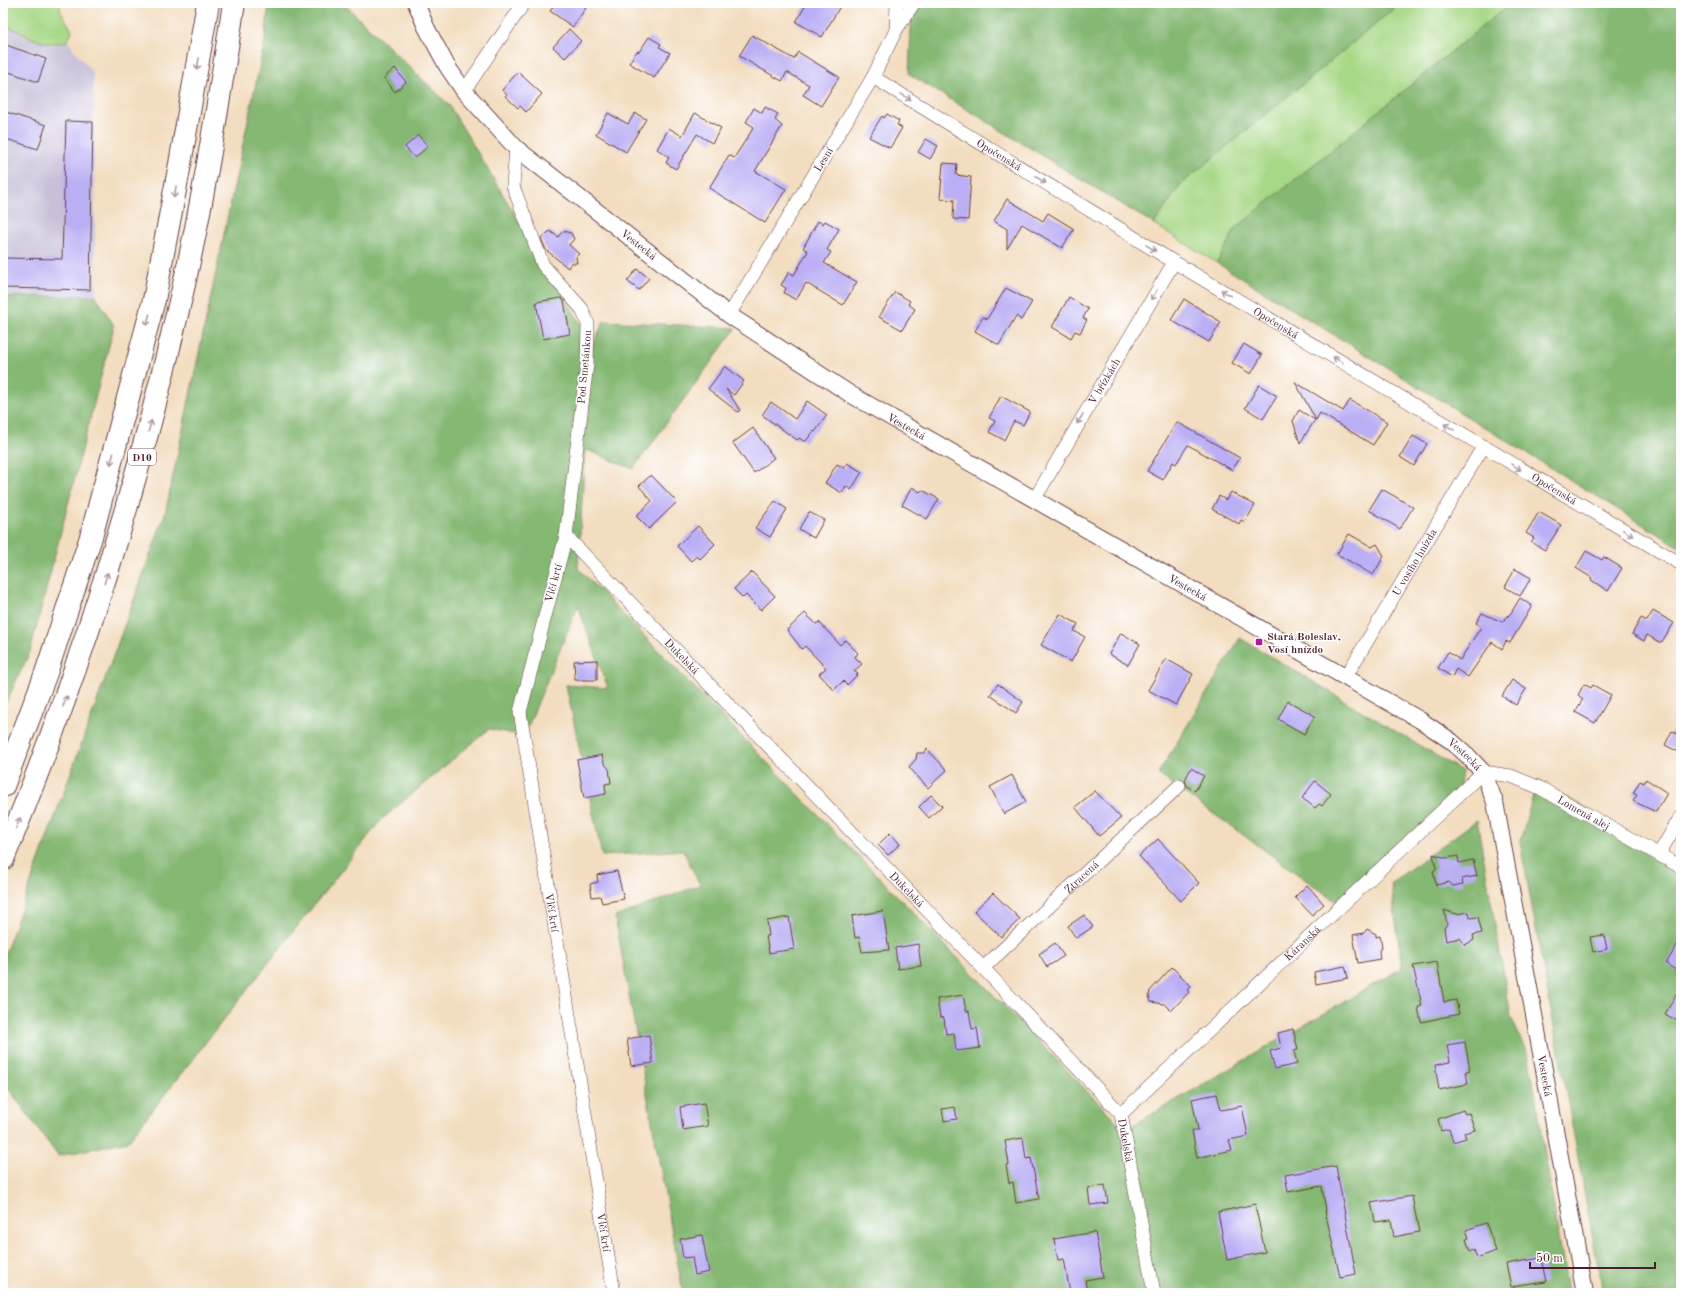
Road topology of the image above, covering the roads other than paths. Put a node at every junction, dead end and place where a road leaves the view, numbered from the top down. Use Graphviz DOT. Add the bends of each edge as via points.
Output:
graph roads {
  1 [pos="208,3"];
  2 [pos="234,3"];
  3 [pos="416,3"];
  4 [pos="524,3"];
  5 [pos="897,3"];
  6 [pos="914,3"];
  7 [pos="896,30"];
  8 [pos="873,77"];
  9 [pos="464,91"];
  10 [pos="516,148"];
  11 [pos="1174,262"];
  12 [pos="729,315"];
  13 [pos="1483,447"];
  14 [pos="1034,500"];
  15 [pos="566,536"];
  16 [pos="1681,564"];
  17 [pos="1345,678"];
  18 [pos="1483,772"];
  19 [pos="3,786"];
  20 [pos="1179,786"];
  21 [pos="1681,816"];
  22 [pos="1659,854"];
  23 [pos="3,859"];
  24 [pos="1681,867"];
  25 [pos="983,968"];
  26 [pos="1120,1114"];
  27 [pos="614,1293"];
  28 [pos="1154,1293"];
  29 [pos="1584,1293"];
  1 -- 19 [label="highway, D10, one-way" via="154,300 95,522 46,673"];
  23 -- 2 [label="highway, D10, one-way" via="73,680 125,518 155,408 180,304 206,172"];
  3 -- 9 [label="street, Vestecká" via="447,66"];
  4 -- 9 [label="street"];
  5 -- 7 [label="street"];
  6 -- 7 [label="street, Lesní"];
  7 -- 8 [label="street, Lesní"];
  8 -- 11 [label="street, Opočenská, one-way"];
  8 -- 12 [label="street, Lesní"];
  9 -- 10 [label="street, Vestecká"];
  10 -- 12 [label="street, Vestecká"];
  10 -- 15 [label="street, Pod Smetánkou" via="513,186 544,265 582,309 588,324 587,364"];
  13 -- 11 [label="street, Opočenská, one-way"];
  11 -- 14 [label="street, V břízkách, one-way"];
  12 -- 14 [label="street, Vestecká" via="850,394"];
  13 -- 16 [label="street, Opočenská, one-way"];
  13 -- 17 [label="street, U vosího hnízda"];
  14 -- 17 [label="street, Vestecká"];
  15 -- 25 [label="street, Dukelská"];
  15 -- 27 [label="street, Vlčí krtí" via="520,712"];
  17 -- 18 [label="street, Vestecká" via="1420,720 1451,741"];
  18 -- 22 [label="street, Lomená alej" via="1510,776 1540,788"];
  18 -- 26 [label="street, Káranská"];
  18 -- 29 [label="street, Vestecká" via="1495,802"];
  20 -- 25 [label="street, Ztracená"];
  21 -- 22 [label="street"];
  22 -- 24 [label="street, Lomená alej"];
  25 -- 26 [label="street, Dukelská"];
  26 -- 28 [label="street, Dukelská"];
}
